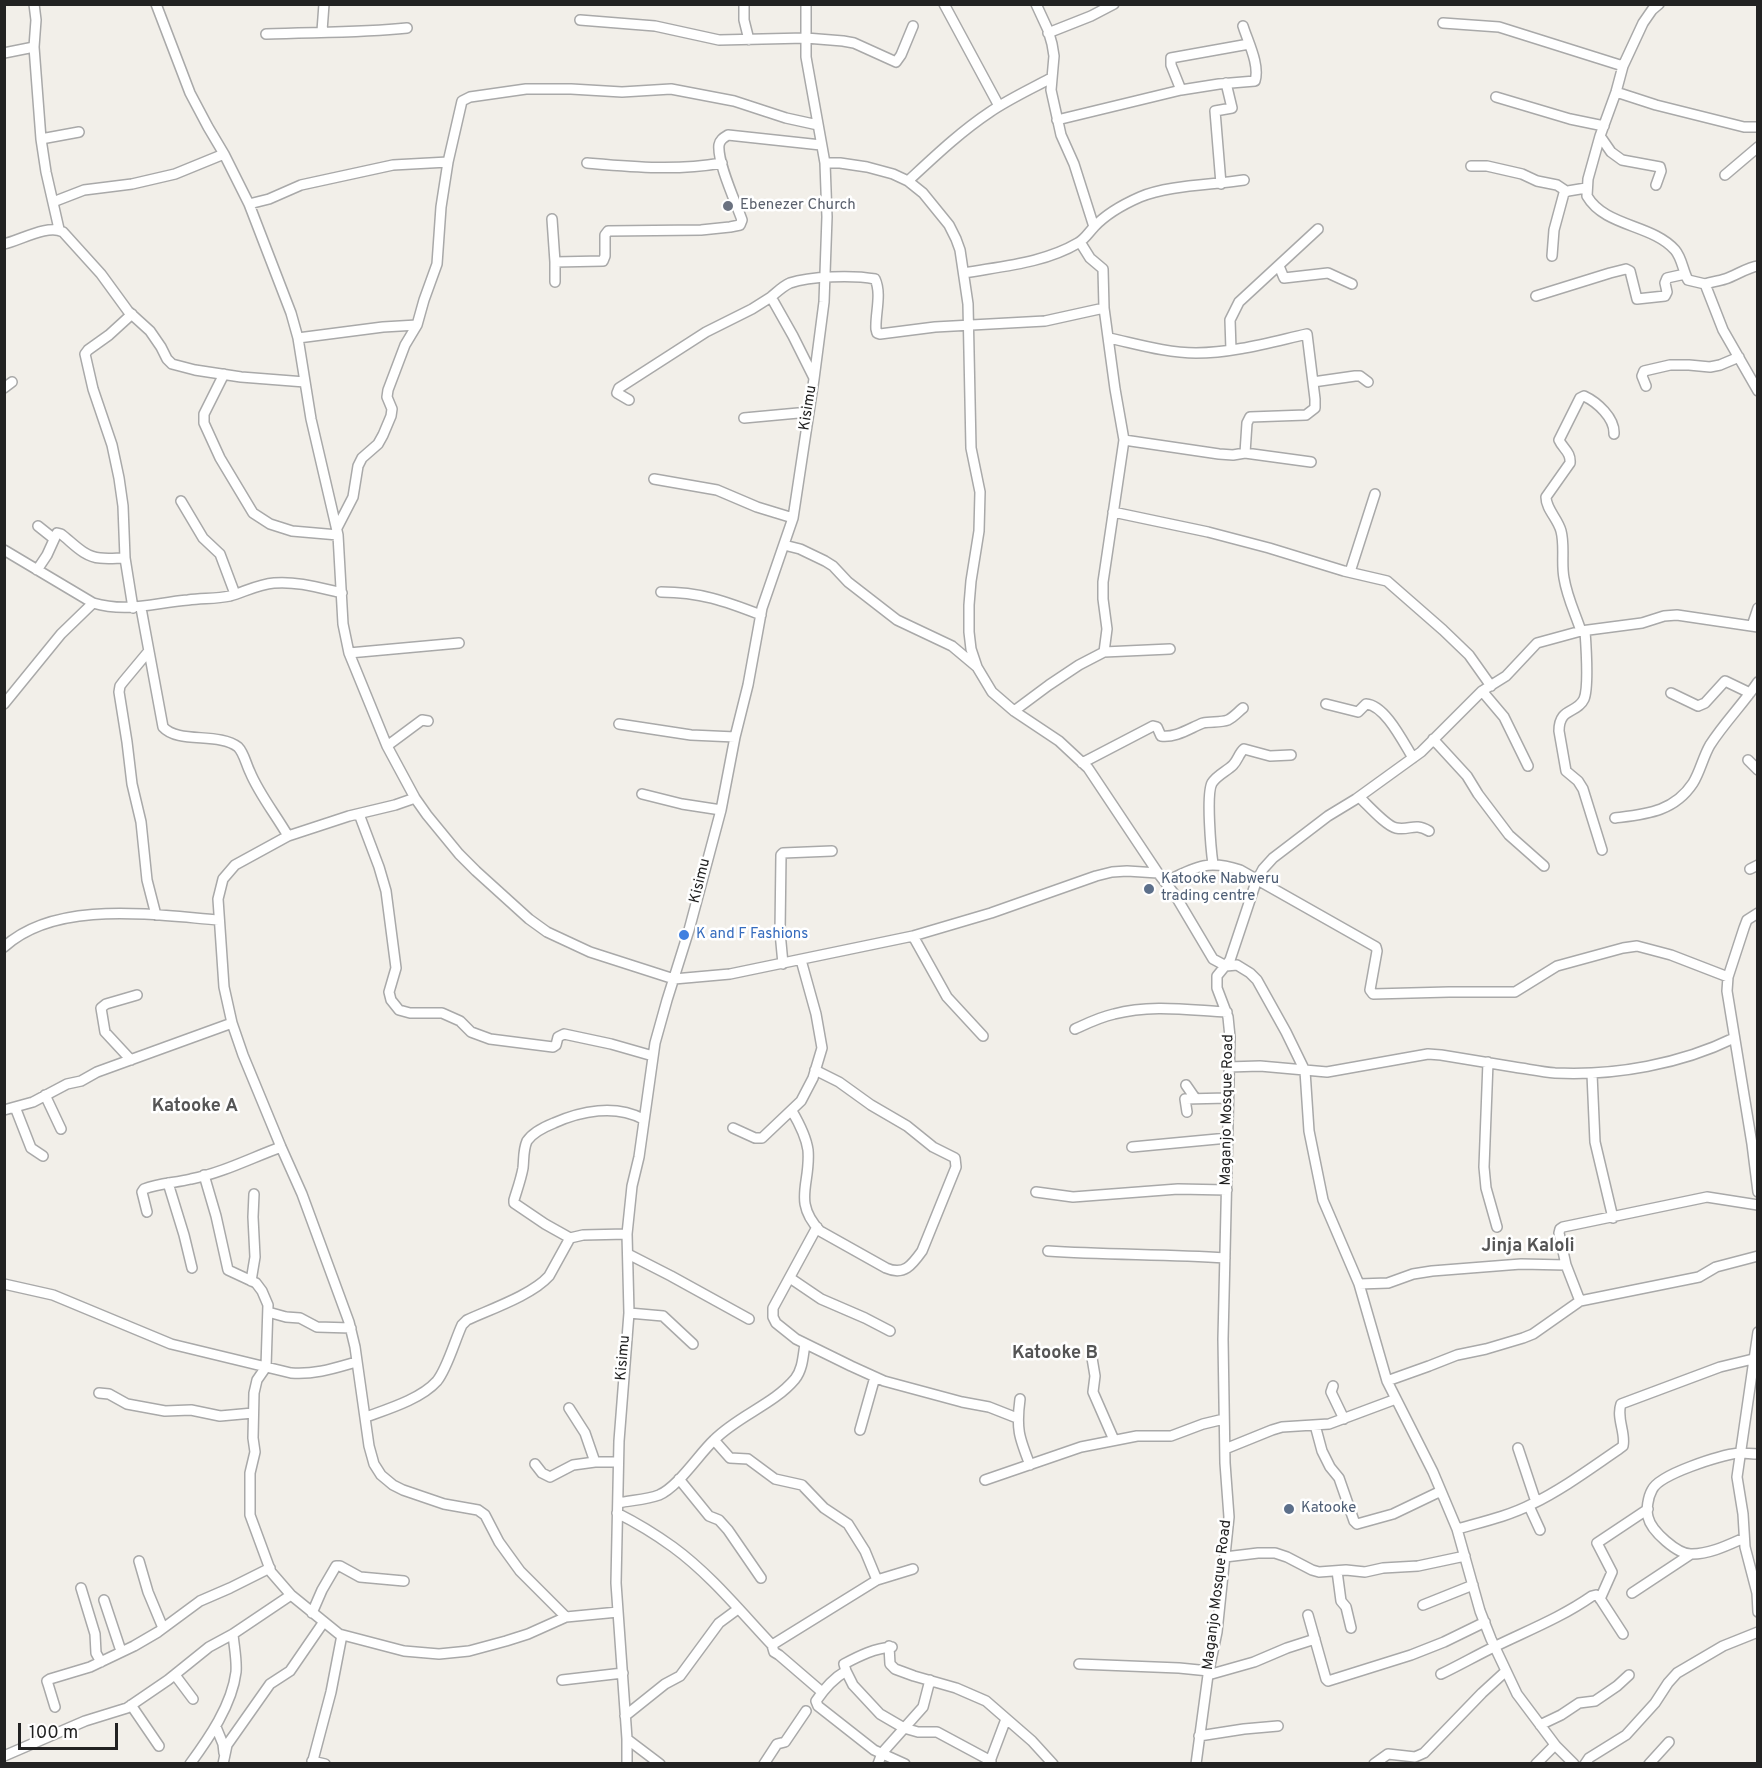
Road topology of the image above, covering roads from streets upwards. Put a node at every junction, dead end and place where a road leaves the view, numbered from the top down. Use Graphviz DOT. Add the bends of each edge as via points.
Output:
graph roads {
  1 [pos="34,4"];
  2 [pos="156,4"];
  3 [pos="324,4"];
  4 [pos="744,4"];
  5 [pos="806,4"];
  6 [pos="944,4"];
  7 [pos="1036,4"];
  8 [pos="1114,4"];
  9 [pos="1659,4"];
  10 [pos="580,20"];
  11 [pos="1443,23"];
  12 [pos="913,26"];
  13 [pos="1243,26"];
  14 [pos="407,28"];
  15 [pos="322,31"];
  16 [pos="1048,33"];
  17 [pos="266,34"];
  18 [pos="806,38"];
  19 [pos="749,39"];
  20 [pos="1249,44"];
  21 [pos="34,47"];
  22 [pos="4,52"];
  23 [pos="1623,66"];
  24 [pos="1052,78"];
  25 [pos="1226,83"];
  26 [pos="1181,90"];
  27 [pos="1616,92"];
  28 [pos="1496,97"];
  29 [pos="999,106"];
  30 [pos="1057,120"];
  31 [pos="818,125"];
  32 [pos="1756,127"];
  33 [pos="1602,131"];
  34 [pos="79,132"];
  35 [pos="42,139"];
  36 [pos="821,145"];
  37 [pos="1758,147"];
  38 [pos="224,154"];
  39 [pos="448,162"];
  40 [pos="587,163"];
  41 [pos="722,163"];
  42 [pos="825,163"];
  43 [pos="1471,166"];
  44 [pos="1725,175"];
  45 [pos="1244,180"];
  46 [pos="908,181"];
  47 [pos="1221,184"];
  48 [pos="1656,185"];
  49 [pos="1586,188"];
  50 [pos="1566,191"];
  51 [pos="52,202"];
  52 [pos="249,204"];
  53 [pos="552,219"];
  54 [pos="1094,227"];
  55 [pos="59,229"];
  56 [pos="1318,229"];
  57 [pos="1080,242"];
  58 [pos="4,244"];
  59 [pos="1552,256"];
  60 [pos="555,262"];
  61 [pos="1279,266"];
  62 [pos="1758,266"];
  63 [pos="964,273"];
  64 [pos="1685,274"];
  65 [pos="826,278"];
  66 [pos="555,282"];
  67 [pos="1352,284"];
  68 [pos="1705,284"];
  69 [pos="1536,296"];
  70 [pos="771,297"];
  71 [pos="1104,308"];
  72 [pos="132,314"];
  73 [pos="417,325"];
  74 [pos="968,325"];
  75 [pos="298,338"];
  76 [pos="1109,338"];
  77 [pos="1231,350"];
  78 [pos="1738,357"];
  79 [pos="224,374"];
  80 [pos="814,379"];
  81 [pos="305,382"];
  82 [pos="1313,382"];
  83 [pos="1368,382"];
  84 [pos="1646,386"];
  85 [pos="1758,392"];
  86 [pos="629,400"];
  87 [pos="809,412"];
  88 [pos="744,418"];
  89 [pos="1614,434"];
  90 [pos="1124,440"];
  91 [pos="1245,453"];
  92 [pos="1311,462"];
  93 [pos="654,480"];
  94 [pos="1374,494"];
  95 [pos="181,501"];
  96 [pos="1113,512"];
  97 [pos="793,518"];
  98 [pos="38,526"];
  99 [pos="337,532"];
  100 [pos="53,538"];
  101 [pos="784,545"];
  102 [pos="4,550"];
  103 [pos="125,558"];
  104 [pos="37,570"];
  105 [pos="1350,572"];
  106 [pos="661,592"];
  107 [pos="342,593"];
  108 [pos="235,594"];
  109 [pos="93,603"];
  110 [pos="137,608"];
  111 [pos="1758,608"];
  112 [pos="761,615"];
  113 [pos="1755,626"];
  114 [pos="1583,631"];
  115 [pos="459,643"];
  116 [pos="1170,649"];
  117 [pos="148,652"];
  118 [pos="1104,652"];
  119 [pos="348,653"];
  120 [pos="977,667"];
  121 [pos="1758,682"];
  122 [pos="1491,686"];
  123 [pos="1482,691"];
  124 [pos="1671,693"];
  125 [pos="1750,693"];
  126 [pos="4,704"];
  127 [pos="1326,704"];
  128 [pos="1243,708"];
  129 [pos="1014,711"];
  130 [pos="428,721"];
  131 [pos="619,724"];
  132 [pos="735,737"];
  133 [pos="1433,739"];
  134 [pos="387,746"];
  135 [pos="1292,755"];
  136 [pos="1413,758"];
  137 [pos="1748,760"];
  138 [pos="1082,763"];
  139 [pos="1528,766"];
  140 [pos="1758,770"];
  141 [pos="642,794"];
  142 [pos="1359,797"];
  143 [pos="415,798"];
  144 [pos="721,810"];
  145 [pos="359,814"];
  146 [pos="1615,818"];
  147 [pos="1429,831"];
  148 [pos="288,836"];
  149 [pos="1602,850"];
  150 [pos="832,851"];
  151 [pos="1213,864"];
  152 [pos="1544,866"];
  153 [pos="1158,873"];
  154 [pos="1257,880"];
  155 [pos="1165,882"];
  156 [pos="1758,913"];
  157 [pos="156,915"];
  158 [pos="219,920"];
  159 [pos="913,936"];
  160 [pos="5,944"];
  161 [pos="801,960"];
  162 [pos="783,964"];
  163 [pos="1226,966"];
  164 [pos="1728,977"];
  165 [pos="674,979"];
  166 [pos="137,994"];
  167 [pos="1227,1012"];
  168 [pos="232,1023"];
  169 [pos="1075,1029"];
  170 [pos="983,1036"];
  171 [pos="1734,1038"];
  172 [pos="653,1056"];
  173 [pos="131,1060"];
  174 [pos="1488,1062"];
  175 [pos="1228,1067"];
  176 [pos="815,1070"];
  177 [pos="1305,1071"];
  178 [pos="1592,1074"];
  179 [pos="1186,1085"];
  180 [pos="45,1095"];
  181 [pos="1195,1098"];
  182 [pos="1228,1098"];
  183 [pos="15,1107"];
  184 [pos="4,1110"];
  185 [pos="792,1111"];
  186 [pos="1186,1112"];
  187 [pos="644,1119"];
  188 [pos="733,1128"];
  189 [pos="61,1129"];
  190 [pos="1228,1138"];
  191 [pos="281,1147"];
  192 [pos="1132,1147"];
  193 [pos="43,1156"];
  194 [pos="204,1175"];
  195 [pos="168,1183"];
  196 [pos="1227,1190"];
  197 [pos="1036,1192"];
  198 [pos="1758,1192"];
  199 [pos="254,1194"];
  200 [pos="1758,1205"];
  201 [pos="147,1212"];
  202 [pos="1613,1218"];
  203 [pos="817,1227"];
  204 [pos="1497,1227"];
  205 [pos="627,1234"];
  206 [pos="570,1238"];
  207 [pos="1048,1251"];
  208 [pos="628,1254"];
  209 [pos="1758,1256"];
  210 [pos="1225,1258"];
  211 [pos="1566,1265"];
  212 [pos="192,1268"];
  213 [pos="790,1278"];
  214 [pos="251,1281"];
  215 [pos="4,1284"];
  216 [pos="1359,1284"];
  217 [pos="1580,1301"];
  218 [pos="268,1312"];
  219 [pos="629,1313"];
  220 [pos="749,1319"];
  221 [pos="351,1328"];
  222 [pos="890,1330"];
  223 [pos="1758,1332"];
  224 [pos="693,1344"];
  225 [pos="805,1344"];
  226 [pos="1091,1352"];
  227 [pos="356,1362"];
  228 [pos="1754,1364"];
  229 [pos="266,1367"];
  230 [pos="875,1377"];
  231 [pos="1387,1381"];
  232 [pos="1333,1386"];
  233 [pos="99,1393"];
  234 [pos="1020,1399"];
  235 [pos="1396,1400"];
  236 [pos="569,1408"];
  237 [pos="253,1413"];
  238 [pos="366,1417"];
  239 [pos="1017,1418"];
  240 [pos="1224,1419"];
  241 [pos="1344,1419"];
  242 [pos="1316,1425"];
  243 [pos="860,1430"];
  244 [pos="714,1440"];
  245 [pos="1114,1440"];
  246 [pos="1518,1448"];
  247 [pos="1225,1449"];
  248 [pos="1740,1453"];
  249 [pos="1758,1454"];
  250 [pos="595,1462"];
  251 [pos="618,1462"];
  252 [pos="535,1464"];
  253 [pos="1030,1465"];
  254 [pos="679,1479"];
  255 [pos="985,1480"];
  256 [pos="1441,1491"];
  257 [pos="1533,1504"];
  258 [pos="617,1508"];
  259 [pos="1648,1509"];
  260 [pos="1457,1529"];
  261 [pos="1540,1530"];
  262 [pos="1744,1538"];
  263 [pos="1691,1554"];
  264 [pos="1465,1556"];
  265 [pos="1225,1557"];
  266 [pos="139,1561"];
  267 [pos="270,1569"];
  268 [pos="913,1569"];
  269 [pos="1336,1571"];
  270 [pos="761,1578"];
  271 [pos="877,1580"];
  272 [pos="404,1581"];
  273 [pos="1473,1585"];
  274 [pos="81,1588"];
  275 [pos="1632,1593"];
  276 [pos="291,1595"];
  277 [pos="1600,1599"];
  278 [pos="104,1600"];
  279 [pos="1757,1600"];
  280 [pos="1423,1605"];
  281 [pos="738,1609"];
  282 [pos="618,1612"];
  283 [pos="1758,1612"];
  284 [pos="312,1613"];
  285 [pos="1308,1615"];
  286 [pos="566,1617"];
  287 [pos="1485,1622"];
  288 [pos="323,1623"];
  289 [pos="163,1628"];
  290 [pos="1351,1628"];
  291 [pos="1758,1632"];
  292 [pos="232,1634"];
  293 [pos="1623,1634"];
  294 [pos="342,1635"];
  295 [pos="1315,1640"];
  296 [pos="772,1645"];
  297 [pos="1494,1646"];
  298 [pos="121,1651"];
  299 [pos="101,1662"];
  300 [pos="1079,1664"];
  301 [pos="846,1671"];
  302 [pos="1506,1671"];
  303 [pos="623,1673"];
  304 [pos="1208,1673"];
  305 [pos="1441,1674"];
  306 [pos="175,1675"];
  307 [pos="1629,1675"];
  308 [pos="562,1680"];
  309 [pos="930,1680"];
  310 [pos="822,1692"];
  311 [pos="193,1699"];
  312 [pos="131,1705"];
  313 [pos="55,1707"];
  314 [pos="806,1711"];
  315 [pos="625,1716"];
  316 [pos="1006,1719"];
  317 [pos="1540,1725"];
  318 [pos="1278,1726"];
  319 [pos="216,1727"];
  320 [pos="904,1728"];
  321 [pos="1199,1736"];
  322 [pos="627,1739"];
  323 [pos="1669,1742"];
  324 [pos="1555,1745"];
  325 [pos="159,1746"];
  326 [pos="882,1754"];
  327 [pos="4,1756"];
  328 [pos="224,1760"];
  329 [pos="312,1762"];
  330 [pos="991,1762"];
  331 [pos="189,1764"];
  332 [pos="325,1764"];
  333 [pos="627,1764"];
  334 [pos="660,1764"];
  335 [pos="764,1764"];
  336 [pos="878,1764"];
  337 [pos="904,1764"];
  338 [pos="1053,1764"];
  339 [pos="1196,1764"];
  340 [pos="1374,1764"];
  341 [pos="1536,1764"];
  342 [pos="1574,1764"];
  343 [pos="1585,1764"];
  344 [pos="1649,1764"];
  1 -- 21 [label="street"];
  2 -- 38 [label="street" via="190,93"];
  3 -- 15 [label="street"];
  4 -- 19 [label="street"];
  5 -- 18 [label="street, Kisimu"];
  6 -- 29 [label="street"];
  7 -- 16 [label="street"];
  8 -- 16 [label="street"];
  9 -- 23 [label="street" via="1642,23"];
  10 -- 19 [label="street" via="655,26 709,39"];
  11 -- 23 [label="street" via="1499,27"];
  12 -- 18 [label="street" via="896,62 854,43"];
  13 -- 20 [label="street"];
  14 -- 15 [label="street"];
  15 -- 17 [label="street"];
  16 -- 24 [label="street" via="1054,56"];
  18 -- 19 [label="street"];
  18 -- 31 [label="street, Kisimu"];
  20 -- 25 [label="street" via="1256,80"];
  20 -- 26 [label="street" via="1171,58"];
  21 -- 22 [label="street"];
  21 -- 35 [label="street"];
  23 -- 27 [label="street"];
  24 -- 29 [label="street"];
  24 -- 30 [label="street"];
  25 -- 26 [label="street"];
  25 -- 47 [label="street" via="1232,108 1215,111"];
  26 -- 30 [label="street"];
  27 -- 32 [label="street" via="1667,108"];
  27 -- 33 [label="street"];
  28 -- 33 [label="street"];
  29 -- 46 [label="street" via="956,137"];
  30 -- 54 [label="street"];
  31 -- 36 [label="street, Kisimu"];
  31 -- 39 [label="street" via="688,91 526,89 462,100"];
  33 -- 48 [label="street" via="1611,152 1622,160 1660,167"];
  33 -- 49 [label="street"];
  34 -- 35 [label="street"];
  35 -- 51 [label="street"];
  36 -- 41 [label="street" via="728,135 719,143"];
  36 -- 42 [label="street, Kisimu"];
  37 -- 44 [label="street"];
  38 -- 51 [label="street" via="175,174 84,190"];
  38 -- 52 [label="street"];
  39 -- 52 [label="street" via="393,165 301,185"];
  39 -- 73 [label="street" via="437,264"];
  40 -- 41 [label="street" via="675,169"];
  41 -- 60 [label="street" via="742,220 740,225 701,230 608,231 604,235 603,261"];
  42 -- 46 [label="street" via="867,167"];
  42 -- 65 [label="street, Kisimu"];
  43 -- 50 [label="street" via="1522,174"];
  45 -- 47 [label="street"];
  46 -- 63 [label="street" via="949,225 960,250"];
  47 -- 54 [label="street" via="1143,196 1120,207"];
  49 -- 50 [label="street"];
  49 -- 64 [label="street" via="1587,196 1603,212 1656,236 1676,251"];
  50 -- 59 [label="street" via="1558,210"];
  51 -- 55 [label="street"];
  52 -- 75 [label="street"];
  53 -- 60 [label="street"];
  54 -- 57 [label="street"];
  55 -- 58 [label="street"];
  55 -- 72 [label="street"];
  56 -- 61 [label="street"];
  57 -- 63 [label="street" via="1036,260"];
  57 -- 71 [label="street" via="1103,269"];
  60 -- 66 [label="street"];
  61 -- 67 [label="street" via="1284,278 1328,273"];
  61 -- 77 [label="street" via="1239,302 1230,320"];
  62 -- 68 [label="street"];
  63 -- 74 [label="street"];
  64 -- 68 [label="street" via="1691,281"];
  64 -- 69 [label="street" via="1667,278 1667,294 1656,297 1637,299 1630,271 1626,269"];
  65 -- 70 [label="street" via="791,283"];
  65 -- 74 [label="street" via="875,279 878,334"];
  65 -- 80 [label="street, Kisimu"];
  68 -- 78 [label="street"];
  70 -- 80 [label="street"];
  70 -- 86 [label="street" via="706,332 619,388 617,393"];
  71 -- 74 [label="street" via="1045,321"];
  71 -- 76 [label="street"];
  72 -- 79 [label="street" via="150,331 172,364"];
  72 -- 103 [label="street" via="85,354 112,445 123,506"];
  73 -- 75 [label="street"];
  73 -- 99 [label="street" via="388,390 392,412 378,444 358,466 352,497"];
  74 -- 120 [label="street" via="971,448 980,492 969,605 971,649"];
  75 -- 81 [label="street"];
  76 -- 77 [label="street" via="1158,349"];
  76 -- 90 [label="street"];
  77 -- 82 [label="street" via="1306,334"];
  78 -- 84 [label="street" via="1710,367 1670,365 1644,371"];
  78 -- 85 [label="street"];
  79 -- 81 [label="street"];
  79 -- 99 [label="street" via="204,414 204,423 253,513 292,531"];
  80 -- 87 [label="street, Kisimu"];
  81 -- 99 [label="street"];
  82 -- 83 [label="street" via="1354,376"];
  82 -- 91 [label="street" via="1315,408 1310,413 1248,419"];
  87 -- 88 [label="street"];
  87 -- 97 [label="street, Kisimu"];
  89 -- 114 [label="street" via="1614,425 1604,412 1584,396 1580,398 1559,437 1571,457 1570,464 1545,500 1561,530 1563,576"];
  90 -- 91 [label="street" via="1219,454"];
  90 -- 96 [label="street"];
  91 -- 92 [label="street"];
  93 -- 97 [label="street" via="717,490"];
  94 -- 105 [label="street"];
  95 -- 108 [label="street" via="204,538 220,554"];
  96 -- 105 [label="street" via="1208,532"];
  96 -- 118 [label="street" via="1103,582 1107,629"];
  97 -- 101 [label="street, Kisimu"];
  98 -- 100 [label="street"];
  99 -- 107 [label="street"];
  100 -- 103 [label="street" via="58,533 83,552 99,558"];
  100 -- 104 [label="street"];
  101 -- 112 [label="street, Kisimu"];
  101 -- 120 [label="street" via="833,566 897,620 952,646"];
  102 -- 104 [label="street"];
  103 -- 110 [label="street"];
  104 -- 109 [label="street"];
  105 -- 122 [label="street" via="1387,581 1469,655"];
  106 -- 112 [label="street" via="703,595"];
  107 -- 108 [label="street" via="273,583"];
  107 -- 119 [label="street"];
  108 -- 110 [label="street"];
  109 -- 110 [label="street"];
  109 -- 126 [label="street" via="61,634"];
  110 -- 117 [label="street"];
  111 -- 113 [label="street"];
  112 -- 132 [label="street, Kisimu"];
  113 -- 114 [label="street, Maganjo Mosque Road" via="1677,615"];
  114 -- 122 [label="street, Maganjo Mosque Road" via="1537,643"];
  114 -- 149 [label="street" via="1584,697 1563,714 1558,731 1566,771 1583,789"];
  115 -- 119 [label="street"];
  116 -- 118 [label="street"];
  117 -- 148 [label="street" via="163,727 173,735 213,739 238,747"];
  117 -- 157 [label="street" via="119,692 147,880"];
  118 -- 129 [label="street"];
  119 -- 134 [label="street"];
  120 -- 129 [label="street" via="992,692"];
  121 -- 125 [label="street"];
  122 -- 123 [label="street, Maganjo Mosque Road"];
  123 -- 133 [label="street, Maganjo Mosque Road"];
  123 -- 139 [label="street" via="1504,717"];
  124 -- 125 [label="street" via="1698,706 1725,681"];
  125 -- 146 [label="street" via="1711,744 1693,782 1680,797 1662,810"];
  127 -- 136 [label="street" via="1358,712 1371,704 1389,719"];
  128 -- 138 [label="street" via="1231,719 1206,722 1176,735 1161,736 1153,726"];
  129 -- 138 [label="street" via="1059,741"];
  130 -- 134 [label="street" via="422,720"];
  131 -- 132 [label="street"];
  132 -- 144 [label="street, Kisimu"];
  133 -- 136 [label="street, Maganjo Mosque Road"];
  133 -- 152 [label="street" via="1467,776 1509,835"];
  134 -- 143 [label="street"];
  135 -- 151 [label="street" via="1270,756 1244,749 1210,786"];
  136 -- 142 [label="street, Maganjo Mosque Road"];
  137 -- 140 [label="street"];
  138 -- 153 [label="street"];
  141 -- 144 [label="street"];
  142 -- 147 [label="street" via="1390,825 1417,825"];
  142 -- 154 [label="street, Maganjo Mosque Road" via="1273,858"];
  143 -- 145 [label="street"];
  143 -- 165 [label="street" via="459,854 547,932 590,952"];
  144 -- 165 [label="street, Kisimu"];
  145 -- 148 [label="street"];
  145 -- 172 [label="street" via="386,891 396,968 389,992 399,1010 442,1013 490,1040 553,1047 564,1034"];
  148 -- 158 [label="street" via="229,872 218,899"];
  150 -- 162 [label="street" via="781,855"];
  151 -- 154 [label="street" via="1224,864"];
  151 -- 155 [label="street" via="1192,868"];
  153 -- 155 [label="street"];
  153 -- 159 [label="street" via="1127,871 1096,876"];
  154 -- 163 [label="street, Maganjo Mosque Road"];
  154 -- 164 [label="street" via="1376,947 1373,994 1515,992 1557,966 1637,946"];
  155 -- 163 [label="street" via="1214,959"];
  156 -- 164 [label="street" via="1747,920"];
  157 -- 158 [label="street"];
  157 -- 160 [label="street" via="70,917"];
  158 -- 168 [label="street" via="224,987"];
  159 -- 161 [label="street"];
  159 -- 170 [label="street" via="947,997"];
  161 -- 162 [label="street"];
  161 -- 176 [label="street" via="822,1042"];
  162 -- 165 [label="street"];
  163 -- 167 [label="street, Maganjo Mosque Road" via="1216,980"];
  163 -- 177 [label="street" via="1237,965 1257,980"];
  164 -- 171 [label="street"];
  165 -- 172 [label="street, Kisimu"];
  166 -- 173 [label="street" via="101,1008 105,1032"];
  167 -- 169 [label="street" via="1144,1008 1106,1016"];
  167 -- 175 [label="street, Maganjo Mosque Road"];
  168 -- 173 [label="street"];
  168 -- 191 [label="street"];
  171 -- 178 [label="street" via="1681,1058"];
  171 -- 198 [label="street"];
  172 -- 187 [label="street, Kisimu"];
  173 -- 180 [label="street"];
  174 -- 177 [label="street" via="1428,1054 1328,1072"];
  174 -- 178 [label="street" via="1552,1073"];
  174 -- 204 [label="street" via="1484,1167"];
  175 -- 177 [label="street"];
  175 -- 182 [label="street, Maganjo Mosque Road"];
  176 -- 185 [label="street"];
  176 -- 203 [label="street" via="907,1126 957,1163 922,1251 902,1271 886,1268"];
  177 -- 216 [label="street" via="1309,1131 1320,1189"];
  178 -- 202 [label="street" via="1595,1142"];
  179 -- 181 [label="street"];
  180 -- 183 [label="street"];
  180 -- 189 [label="street"];
  181 -- 182 [label="street"];
  181 -- 186 [label="street" via="1185,1099"];
  182 -- 190 [label="street, Maganjo Mosque Road"];
  183 -- 184 [label="street"];
  183 -- 193 [label="street" via="31,1148"];
  185 -- 188 [label="street" via="762,1138"];
  185 -- 203 [label="street" via="807,1148 805,1205"];
  187 -- 205 [label="street, Kisimu"];
  187 -- 206 [label="street" via="634,1114 588,1111 541,1128 529,1138 514,1203"];
  190 -- 192 [label="street"];
  190 -- 196 [label="street, Maganjo Mosque Road"];
  191 -- 194 [label="street"];
  191 -- 221 [label="street"];
  194 -- 195 [label="street"];
  194 -- 214 [label="street" via="228,1270"];
  195 -- 201 [label="street" via="142,1190"];
  195 -- 212 [label="street"];
  196 -- 197 [label="street" via="1178,1189 1073,1197"];
  196 -- 210 [label="street, Maganjo Mosque Road"];
  199 -- 214 [label="street" via="255,1257"];
  200 -- 202 [label="street" via="1707,1197"];
  202 -- 211 [label="street" via="1560,1229"];
  203 -- 213 [label="street"];
  205 -- 206 [label="street"];
  205 -- 208 [label="street, Kisimu"];
  206 -- 238 [label="street" via="544,1281 462,1325 436,1382 409,1401"];
  207 -- 210 [label="street"];
  208 -- 219 [label="street, Kisimu"];
  208 -- 220 [label="street"];
  209 -- 217 [label="street" via="1716,1266 1699,1276"];
  210 -- 240 [label="street, Maganjo Mosque Road"];
  211 -- 216 [label="street" via="1521,1264 1432,1271 1388,1283"];
  211 -- 217 [label="street"];
  213 -- 222 [label="street" via="821,1299"];
  213 -- 225 [label="street" via="773,1308 773,1317"];
  214 -- 218 [label="street" via="262,1291"];
  215 -- 229 [label="street" via="53,1295 171,1344"];
  216 -- 231 [label="street"];
  217 -- 231 [label="street" via="1529,1336 1456,1355"];
  218 -- 221 [label="street" via="300,1318 324,1329"];
  218 -- 229 [label="street"];
  219 -- 224 [label="street" via="663,1316"];
  219 -- 251 [label="street, Kisimu"];
  221 -- 227 [label="street"];
  223 -- 228 [label="street"];
  225 -- 230 [label="street"];
  225 -- 244 [label="street" via="800,1370 788,1385"];
  226 -- 245 [label="street" via="1093,1392"];
  227 -- 229 [label="street" via="304,1374"];
  227 -- 238 [label="street"];
  228 -- 248 [label="street"];
  228 -- 257 [label="street" via="1720,1367 1621,1404 1623,1446"];
  229 -- 237 [label="street" via="255,1387"];
  230 -- 239 [label="street"];
  230 -- 243 [label="street"];
  231 -- 235 [label="street"];
  232 -- 241 [label="street" via="1331,1392"];
  233 -- 237 [label="street" via="138,1408 190,1410 220,1416"];
  234 -- 239 [label="street"];
  235 -- 241 [label="street"];
  235 -- 256 [label="street"];
  236 -- 250 [label="street" via="585,1433"];
  237 -- 267 [label="street" via="255,1452 250,1473 250,1515"];
  238 -- 286 [label="street" via="369,1446 381,1475 393,1485 427,1499 485,1515 520,1571"];
  239 -- 253 [label="street"];
  240 -- 245 [label="street" via="1171,1436"];
  240 -- 247 [label="street, Maganjo Mosque Road"];
  241 -- 242 [label="street"];
  242 -- 247 [label="street" via="1282,1427"];
  242 -- 256 [label="street" via="1325,1457 1339,1478 1357,1524 1393,1514"];
  244 -- 254 [label="street"];
  244 -- 271 [label="street" via="730,1458 745,1457 775,1479 802,1485 824,1508 848,1524"];
  245 -- 253 [label="street"];
  246 -- 257 [label="street"];
  247 -- 265 [label="street, Maganjo Mosque Road" via="1229,1517"];
  248 -- 249 [label="street"];
  248 -- 259 [label="street" via="1702,1462 1669,1477 1653,1487"];
  248 -- 262 [label="street" via="1737,1484"];
  250 -- 251 [label="street"];
  250 -- 252 [label="street" via="573,1465 550,1477"];
  251 -- 258 [label="street, Kisimu"];
  253 -- 255 [label="street"];
  254 -- 258 [label="street" via="658,1495"];
  254 -- 270 [label="street" via="709,1516 728,1530"];
  256 -- 260 [label="street"];
  257 -- 260 [label="street"];
  257 -- 261 [label="street"];
  258 -- 281 [label="street" via="673,1547"];
  258 -- 282 [label="street, Kisimu"];
  259 -- 263 [label="street" via="1655,1531 1678,1550"];
  259 -- 277 [label="street" via="1597,1543 1612,1572"];
  260 -- 264 [label="street"];
  262 -- 263 [label="street"];
  262 -- 279 [label="street"];
  263 -- 275 [label="street"];
  264 -- 269 [label="street" via="1418,1566"];
  264 -- 273 [label="street"];
  265 -- 269 [label="street" via="1275,1552 1312,1570"];
  265 -- 304 [label="street, Maganjo Mosque Road"];
  266 -- 289 [label="street"];
  267 -- 276 [label="street"];
  267 -- 289 [label="street" via="200,1601"];
  268 -- 271 [label="street"];
  269 -- 290 [label="street"];
  271 -- 296 [label="street"];
  272 -- 284 [label="street" via="360,1577 336,1566"];
  273 -- 280 [label="street"];
  273 -- 287 [label="street"];
  274 -- 299 [label="street"];
  276 -- 284 [label="street"];
  276 -- 292 [label="street"];
  277 -- 293 [label="street"];
  277 -- 297 [label="street" via="1593,1596"];
  278 -- 298 [label="street"];
  279 -- 283 [label="street"];
  281 -- 296 [label="street"];
  281 -- 315 [label="street" via="719,1623 680,1676"];
  282 -- 286 [label="street"];
  282 -- 303 [label="street, Kisimu"];
  284 -- 288 [label="street"];
  285 -- 295 [label="street"];
  286 -- 294 [label="street" via="528,1635 469,1651 439,1654 404,1651"];
  287 -- 295 [label="street" via="1411,1655 1331,1681 1326,1679"];
  287 -- 297 [label="street"];
  288 -- 294 [label="street"];
  288 -- 328 [label="street" via="290,1671 270,1684 227,1745"];
  289 -- 298 [label="street"];
  291 -- 343 [label="street" via="1723,1646 1677,1673 1626,1735"];
  292 -- 306 [label="street" via="208,1647"];
  292 -- 319 [label="street" via="236,1671"];
  294 -- 329 [label="street"];
  295 -- 304 [label="street" via="1254,1662"];
  296 -- 310 [label="street" via="774,1652"];
  297 -- 302 [label="street"];
  297 -- 305 [label="street"];
  298 -- 299 [label="street"];
  299 -- 313 [label="street" via="47,1681"];
  300 -- 304 [label="street"];
  301 -- 309 [label="street" via="844,1664 851,1660 891,1647 890,1664 895,1669"];
  301 -- 310 [label="street"];
  301 -- 320 [label="street" via="853,1685 880,1714"];
  302 -- 317 [label="street"];
  302 -- 340 [label="street" via="1424,1753 1415,1757 1388,1754"];
  303 -- 308 [label="street"];
  303 -- 315 [label="street, Kisimu"];
  304 -- 321 [label="street, Maganjo Mosque Road"];
  306 -- 311 [label="street"];
  306 -- 312 [label="street"];
  307 -- 317 [label="street" via="1595,1701 1579,1703"];
  309 -- 316 [label="street" via="981,1699"];
  309 -- 320 [label="street" via="923,1707"];
  310 -- 326 [label="street" via="816,1701 818,1706"];
  312 -- 325 [label="street"];
  312 -- 327 [label="street"];
  314 -- 335 [label="street"];
  315 -- 322 [label="street, Kisimu"];
  316 -- 330 [label="street"];
  316 -- 338 [label="street"];
  317 -- 324 [label="street"];
  318 -- 321 [label="street"];
  319 -- 328 [label="street"];
  319 -- 331 [label="street"];
  320 -- 326 [label="street"];
  320 -- 330 [label="street" via="937,1732"];
  321 -- 339 [label="street, Maganjo Mosque Road"];
  322 -- 333 [label="street, Kisimu"];
  322 -- 334 [label="street"];
  323 -- 344 [label="street"];
  324 -- 341 [label="street"];
  324 -- 342 [label="street"];
  326 -- 336 [label="street"];
  326 -- 337 [label="street"];
  329 -- 332 [label="street"];
}
